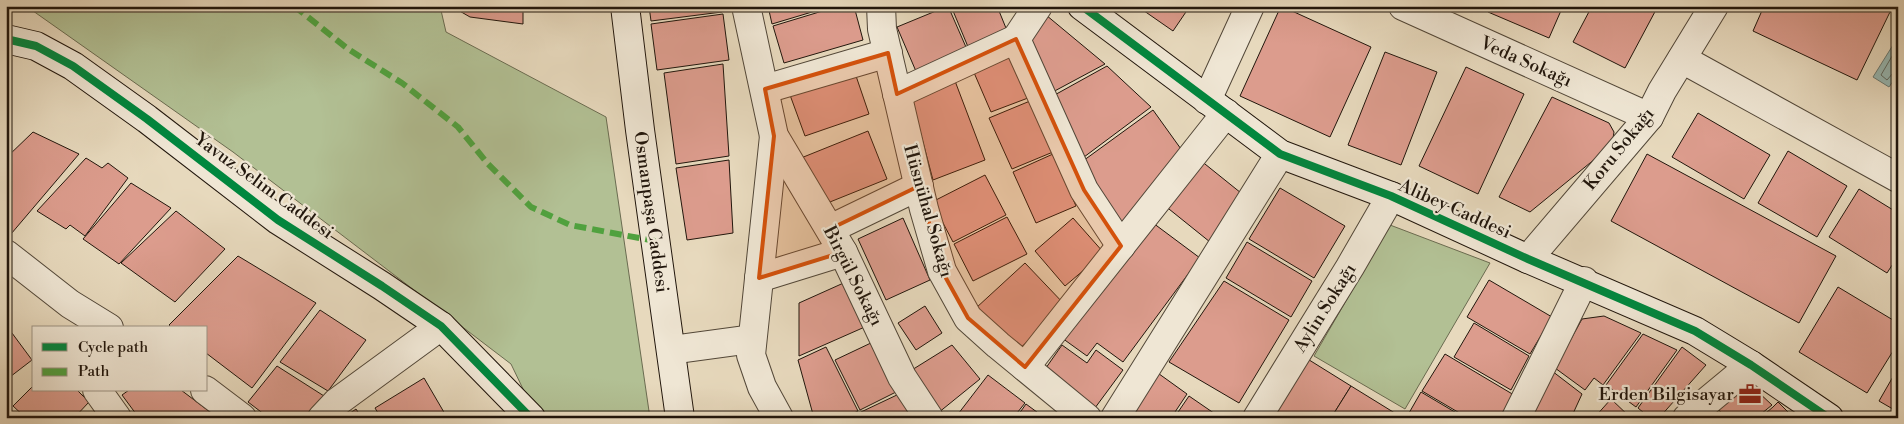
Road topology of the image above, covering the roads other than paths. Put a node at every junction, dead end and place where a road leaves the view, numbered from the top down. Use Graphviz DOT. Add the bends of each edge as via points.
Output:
graph roads {
  1 [pos="625,6"];
  2 [pos="746,6"];
  3 [pos="882,6"];
  4 [pos="1038,6"];
  5 [pos="1082,6"];
  6 [pos="1250,6"];
  7 [pos="1404,6"];
  8 [pos="1714,6"];
  9 [pos="6,39"];
  10 [pos="1016,39"];
  11 [pos="888,53"];
  12 [pos="1682,58"];
  13 [pos="765,89"];
  14 [pos="897,94"];
  15 [pos="1216,106"];
  16 [pos="1649,117"];
  17 [pos="774,136"];
  18 [pos="1280,154"];
  19 [pos="1898,178"];
  20 [pos="919,186"];
  21 [pos="1391,196"];
  22 [pos="836,240"];
  23 [pos="1121,246"];
  24 [pos="6,254"];
  25 [pos="1528,259"];
  26 [pos="759,278"];
  27 [pos="1584,281"];
  28 [pos="72,316"];
  29 [pos="103,326"];
  30 [pos="441,326"];
  31 [pos="752,339"];
  32 [pos="671,350"];
  33 [pos="1751,365"];
  34 [pos="1025,367"];
  35 [pos="491,378"];
  36 [pos="98,392"];
  37 [pos="208,392"];
  38 [pos="117,418"];
  39 [pos="242,418"];
  40 [pos="322,418"];
  41 [pos="504,418"];
  42 [pos="531,418"];
  43 [pos="680,418"];
  44 [pos="779,418"];
  45 [pos="929,418"];
  46 [pos="1087,418"];
  47 [pos="1115,418"];
  48 [pos="1257,418"];
  49 [pos="1516,418"];
  50 [pos="1687,418"];
  51 [pos="1829,418"];
  1 -- 32 [label="street, Osmanpaşa Caddesi"];
  2 -- 13 [label="street, Birgül Sokağı"];
  3 -- 11 [label="street, Hüsnühal Sokağı" via="882,29"];
  4 -- 10 [label="street"];
  5 -- 15 [label="street, Alibey Caddesi"];
  6 -- 15 [label="street"];
  7 -- 16 [label="street, Veda Sokağı"];
  8 -- 12 [label="street, Koru Sokağı"];
  9 -- 30 [label="street, Yavuz Selim Caddesi" via="36,46 73,66 278,220"];
  10 -- 14 [label="street"];
  10 -- 23 [label="street" via="1084,190"];
  11 -- 13 [label="street"];
  11 -- 14 [label="street, Hüsnühal Sokağı"];
  12 -- 16 [label="street, Koru Sokağı"];
  12 -- 19 [label="street"];
  13 -- 17 [label="street, Birgül Sokağı"];
  14 -- 20 [label="street, Hüsnühal Sokağı"];
  15 -- 18 [label="street, Alibey Caddesi"];
  15 -- 23 [label="street"];
  16 -- 25 [label="street, Koru Sokağı"];
  17 -- 22 [label="street, Birgül Sokağı"];
  17 -- 26 [label="street, Birgül Sokağı"];
  18 -- 21 [label="street, Alibey Caddesi"];
  18 -- 47 [label="street"];
  20 -- 22 [label="street"];
  20 -- 34 [label="street, Hüsnühal Sokağı" via="942,271 968,318"];
  21 -- 25 [label="street, Alibey Caddesi"];
  21 -- 48 [label="street, Aylin Sokağı"];
  22 -- 26 [label="street"];
  22 -- 45 [label="street, Birgül Sokağı" via="902,377"];
  23 -- 34 [label="street"];
  24 -- 28 [label="street"];
  25 -- 27 [label="street, Alibey Caddesi"];
  26 -- 31 [label="street, Birgül Sokağı"];
  27 -- 33 [label="street, Alibey Caddesi" via="1695,330"];
  27 -- 49 [label="street"];
  28 -- 29 [label="street"];
  30 -- 35 [label="street, Yavuz Selim Caddesi"];
  30 -- 40 [label="street" via="337,402"];
  31 -- 32 [label="street"];
  31 -- 44 [label="street, Birgül Sokağı" via="751,355 762,387"];
  32 -- 43 [label="street, Osmanpaşa Caddesi"];
  33 -- 50 [label="street"];
  33 -- 51 [label="street, Alibey Caddesi"];
  34 -- 46 [label="street, Hüsnühal Sokağı"];
  35 -- 41 [label="street, Yavuz Selim Caddesi"];
  35 -- 42 [label="street"];
  36 -- 38 [label="street"];
  37 -- 39 [label="street"];
}
